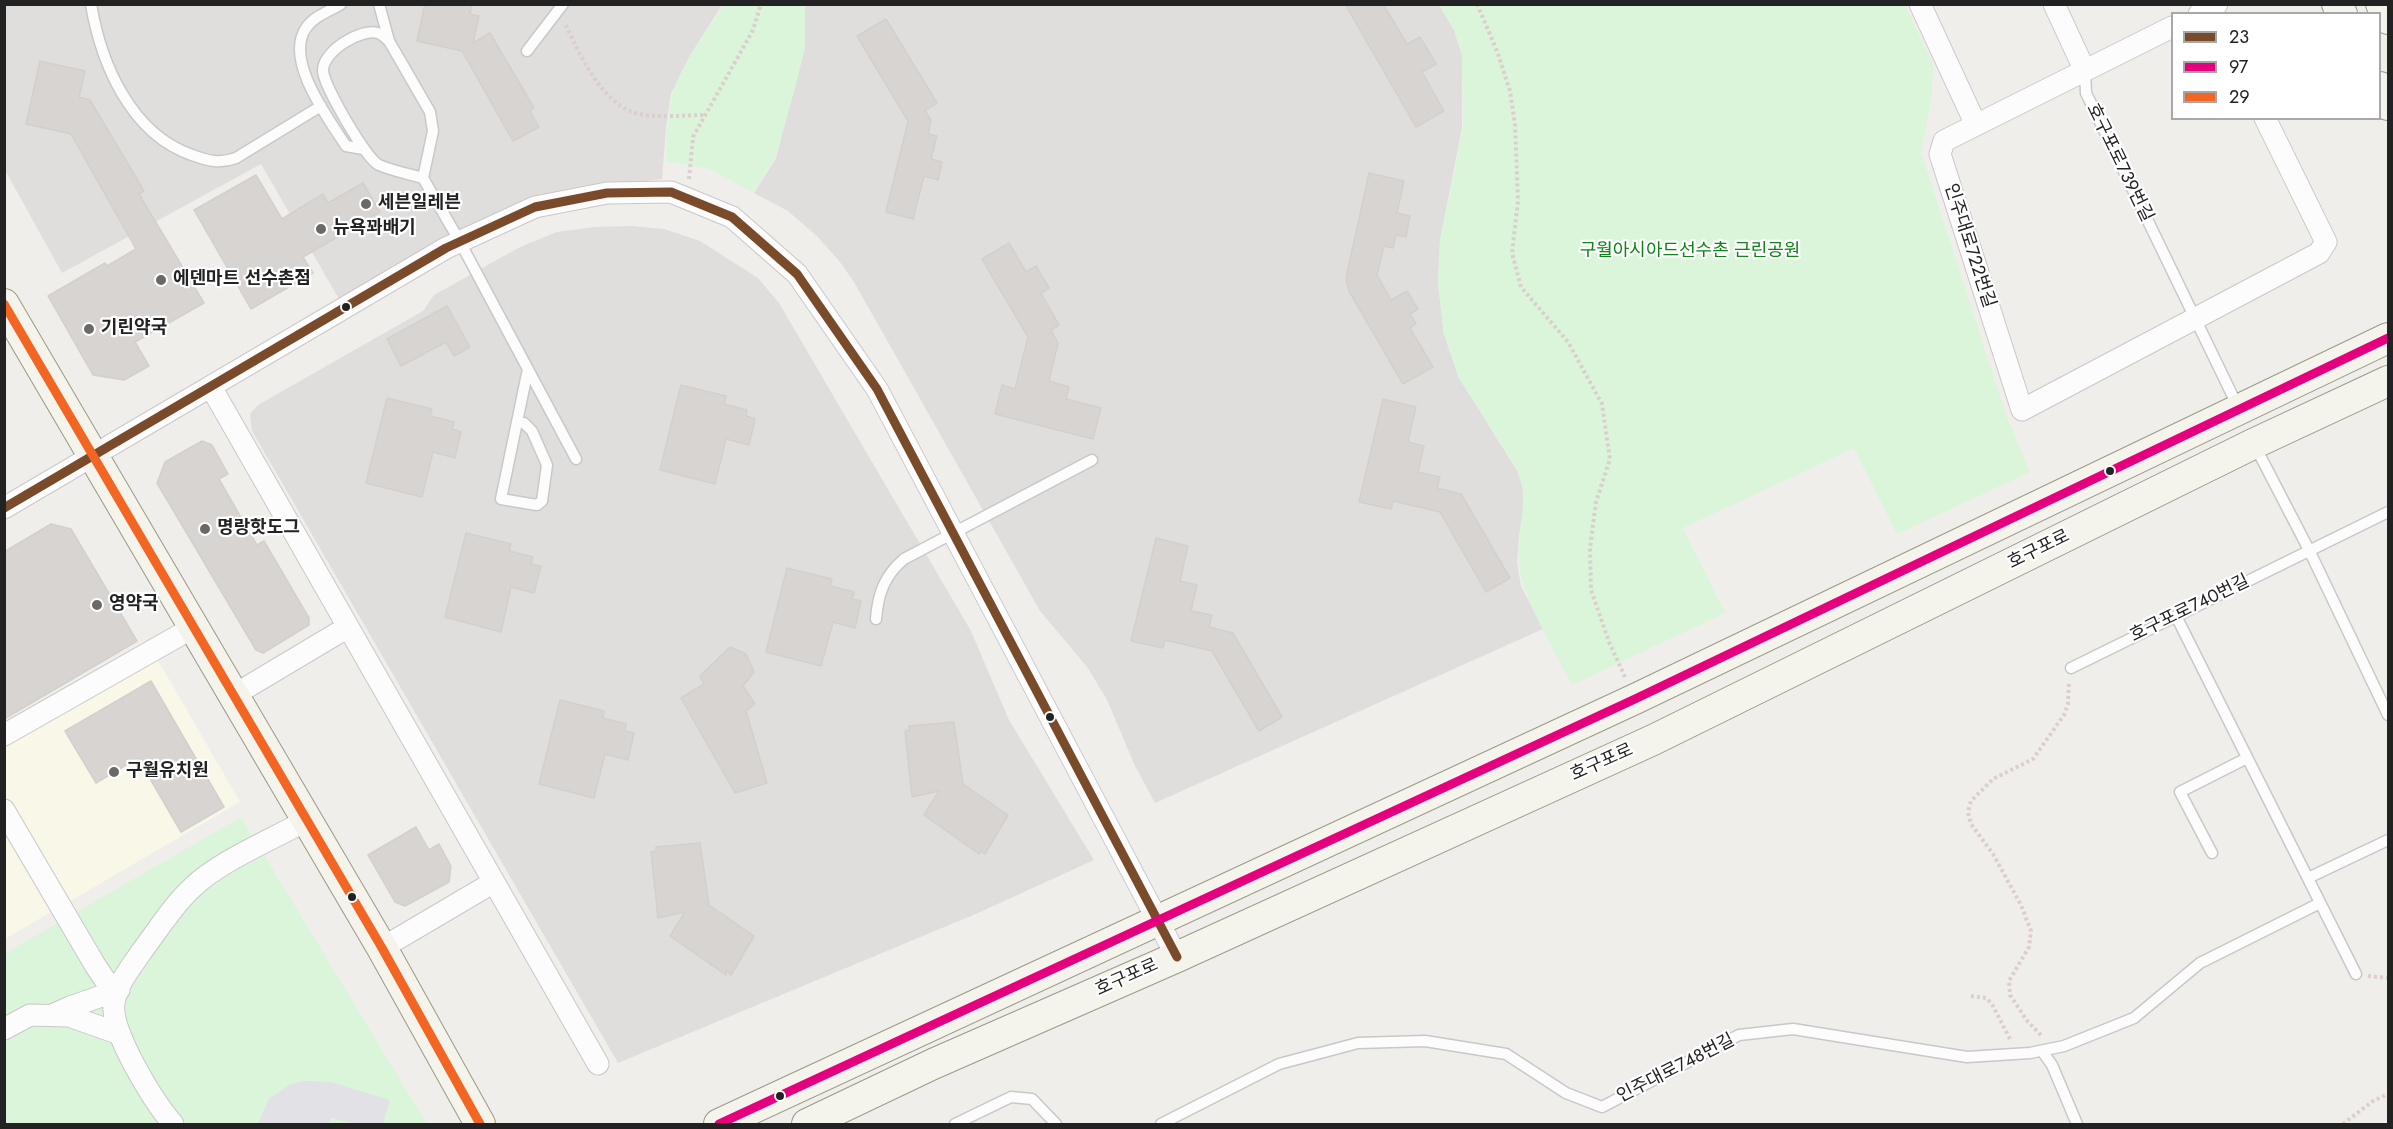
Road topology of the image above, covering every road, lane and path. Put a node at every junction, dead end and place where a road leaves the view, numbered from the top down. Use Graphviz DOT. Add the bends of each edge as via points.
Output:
graph roads {
  1 [pos="91,4"];
  2 [pos="341,4"];
  3 [pos="379,4"];
  4 [pos="761,4"];
  5 [pos="1477,4"];
  6 [pos="1920,4"];
  7 [pos="2054,4"];
  8 [pos="2382,4"];
  9 [pos="561,8"];
  10 [pos="2388,19"];
  11 [pos="2171,27"];
  12 [pos="389,41"];
  13 [pos="527,51"];
  14 [pos="2085,70"];
  15 [pos="2381,91"];
  16 [pos="2388,105"];
  17 [pos="321,106"];
  18 [pos="706,114"];
  19 [pos="2266,120"];
  20 [pos="1976,125"];
  21 [pos="363,148"];
  22 [pos="423,178"];
  23 [pos="687,198"];
  24 [pos="460,242"];
  25 [pos="4,304"];
  26 [pos="2194,319"];
  27 [pos="2388,338"];
  28 [pos="528,369"];
  29 [pos="2388,381"];
  30 [pos="211,387"];
  31 [pos="2239,409"];
  32 [pos="517,422"];
  33 [pos="2253,444"];
  34 [pos="94,456"];
  35 [pos="576,459"];
  36 [pos="1092,460"];
  37 [pos="4,508"];
  38 [pos="2388,512"];
  39 [pos="953,532"];
  40 [pos="2309,549"];
  41 [pos="2176,616"];
  42 [pos="876,619"];
  43 [pos="194,627"];
  44 [pos="348,627"];
  45 [pos="2071,668"];
  46 [pos="234,695"];
  47 [pos="1635,699"];
  48 [pos="2388,715"];
  49 [pos="4,735"];
  50 [pos="2247,758"];
  51 [pos="4,810"];
  52 [pos="307,820"];
  53 [pos="2388,840"];
  54 [pos="2212,853"];
  55 [pos="2308,878"];
  56 [pos="494,882"];
  57 [pos="2320,903"];
  58 [pos="1158,920"];
  59 [pos="382,948"];
  60 [pos="1177,957"];
  61 [pos="2356,974"];
  62 [pos="119,990"];
  63 [pos="1971,996"];
  64 [pos="51,1016"];
  65 [pos="4,1029"];
  66 [pos="120,1034"];
  67 [pos="2042,1051"];
  68 [pos="2018,1054"];
  69 [pos="598,1064"];
  70 [pos="2388,1094"];
  71 [pos="173,1125"];
  72 [pos="480,1125"];
  73 [pos="719,1125"];
  74 [pos="807,1125"];
  75 [pos="955,1125"];
  76 [pos="1056,1125"];
  77 [pos="1161,1125"];
  78 [pos="2077,1125"];
  79 [pos="2343,1125"];
  1 -- 17 [label="lane" via="100,46 133,110 147,128 184,152 224,163"];
  2 -- 17 [label="lane" via="313,20 298,53"];
  3 -- 12 [label="lane"];
  4 -- 18 [label="path" via="753,30"];
  5 -- 47 [label="path" via="1510,91 1518,201 1512,253 1521,287 1568,342 1602,404 1610,459 1596,502 1590,548 1591,590"];
  6 -- 20 [label="street"];
  7 -- 14 [label="street, 호구포로739번길"];
  8 -- 10 [label="main road"];
  9 -- 13 [label="lane"];
  9 -- 18 [label="path" via="587,68 620,105 634,112"];
  11 -- 14 [label="street, 인주대로722번길"];
  12 -- 21 [label="lane" via="379,33 361,33 330,53 323,70"];
  12 -- 22 [label="lane" via="430,112 434,131"];
  14 -- 20 [label="street, 인주대로722번길"];
  14 -- 26 [label="lane, 호구포로739번길" via="2086,93"];
  15 -- 16 [label="main road"];
  17 -- 21 [label="lane" via="346,146"];
  18 -- 23 [label="path" via="693,137"];
  19 -- 26 [label="street" via="2326,242 2319,253"];
  20 -- 26 [label="street, 인주대로722번길" via="1944,141 1940,154 2022,410"];
  21 -- 22 [label="lane" via="377,164"];
  22 -- 24 [label="lane"];
  23 -- 24 [label="street" via="671,192 608,193 576,199 535,207"];
  23 -- 39 [label="street" via="732,216 797,274 877,390"];
  24 -- 28 [label="lane"];
  24 -- 30 [label="street"];
  25 -- 34 [label="main road"];
  26 -- 31 [label="lane, 호구포로739번길"];
  27 -- 31 [label="main road"];
  28 -- 32 [label="lane"];
  28 -- 35 [label="lane"];
  29 -- 33 [label="main road, 호구포로"];
  30 -- 34 [label="street"];
  30 -- 44 [label="street"];
  31 -- 47 [label="main road"];
  32 -- 32 [label="lane" via="501,499 537,505 542,501 548,465 532,431"];
  33 -- 40 [label="lane"];
  33 -- 60 [label="main road, 호구포로" via="1653,740"];
  34 -- 37 [label="street"];
  34 -- 43 [label="main road"];
  36 -- 39 [label="lane"];
  38 -- 40 [label="lane, 호구포로740번길"];
  39 -- 42 [label="lane" via="893,568 883,582"];
  39 -- 58 [label="street"];
  40 -- 41 [label="lane, 호구포로740번길"];
  40 -- 48 [label="lane"];
  41 -- 45 [label="lane, 호구포로740번길"];
  41 -- 50 [label="lane"];
  43 -- 46 [label="main road"];
  43 -- 49 [label="street"];
  44 -- 46 [label="street"];
  44 -- 56 [label="street"];
  45 -- 67 [label="path" via="2064,716 2043,746 2033,759 1993,779 1971,801 1968,812 1971,824 2021,905 2031,932 2029,947 2009,981 2010,994 2041,1034"];
  46 -- 52 [label="main road"];
  47 -- 58 [label="main road"];
  50 -- 54 [label="lane" via="2180,792"];
  50 -- 55 [label="lane"];
  51 -- 62 [label="street" via="95,965 105,980"];
  52 -- 59 [label="main road"];
  52 -- 62 [label="street" via="194,886 150,940"];
  53 -- 55 [label="lane"];
  55 -- 57 [label="lane"];
  56 -- 59 [label="street"];
  56 -- 69 [label="street"];
  57 -- 61 [label="lane"];
  57 -- 67 [label="lane, 인주대로748번길" via="2200,963 2134,1018"];
  58 -- 60 [label="street"];
  58 -- 73 [label="main road"];
  59 -- 72 [label="main road"];
  60 -- 74 [label="main road, 호구포로" via="933,1064"];
  62 -- 64 [label="street"];
  62 -- 66 [label="street" via="114,1004"];
  63 -- 68 [label="path" via="1986,998 1992,1004"];
  64 -- 65 [label="street" via="30,1015"];
  64 -- 66 [label="street" via="69,1016"];
  66 -- 71 [label="street" via="140,1076"];
  67 -- 68 [label="lane, 인주대로748번길"];
  67 -- 78 [label="lane" via="2052,1065"];
  68 -- 77 [label="lane, 인주대로748번길" via="1967,1058 1793,1029 1739,1035 1602,1107 1566,1093 1506,1054 1425,1041 1358,1043 1279,1064"];
  70 -- 79 [label="path"];
  75 -- 76 [label="lane" via="1011,1097 1032,1099"];
}
